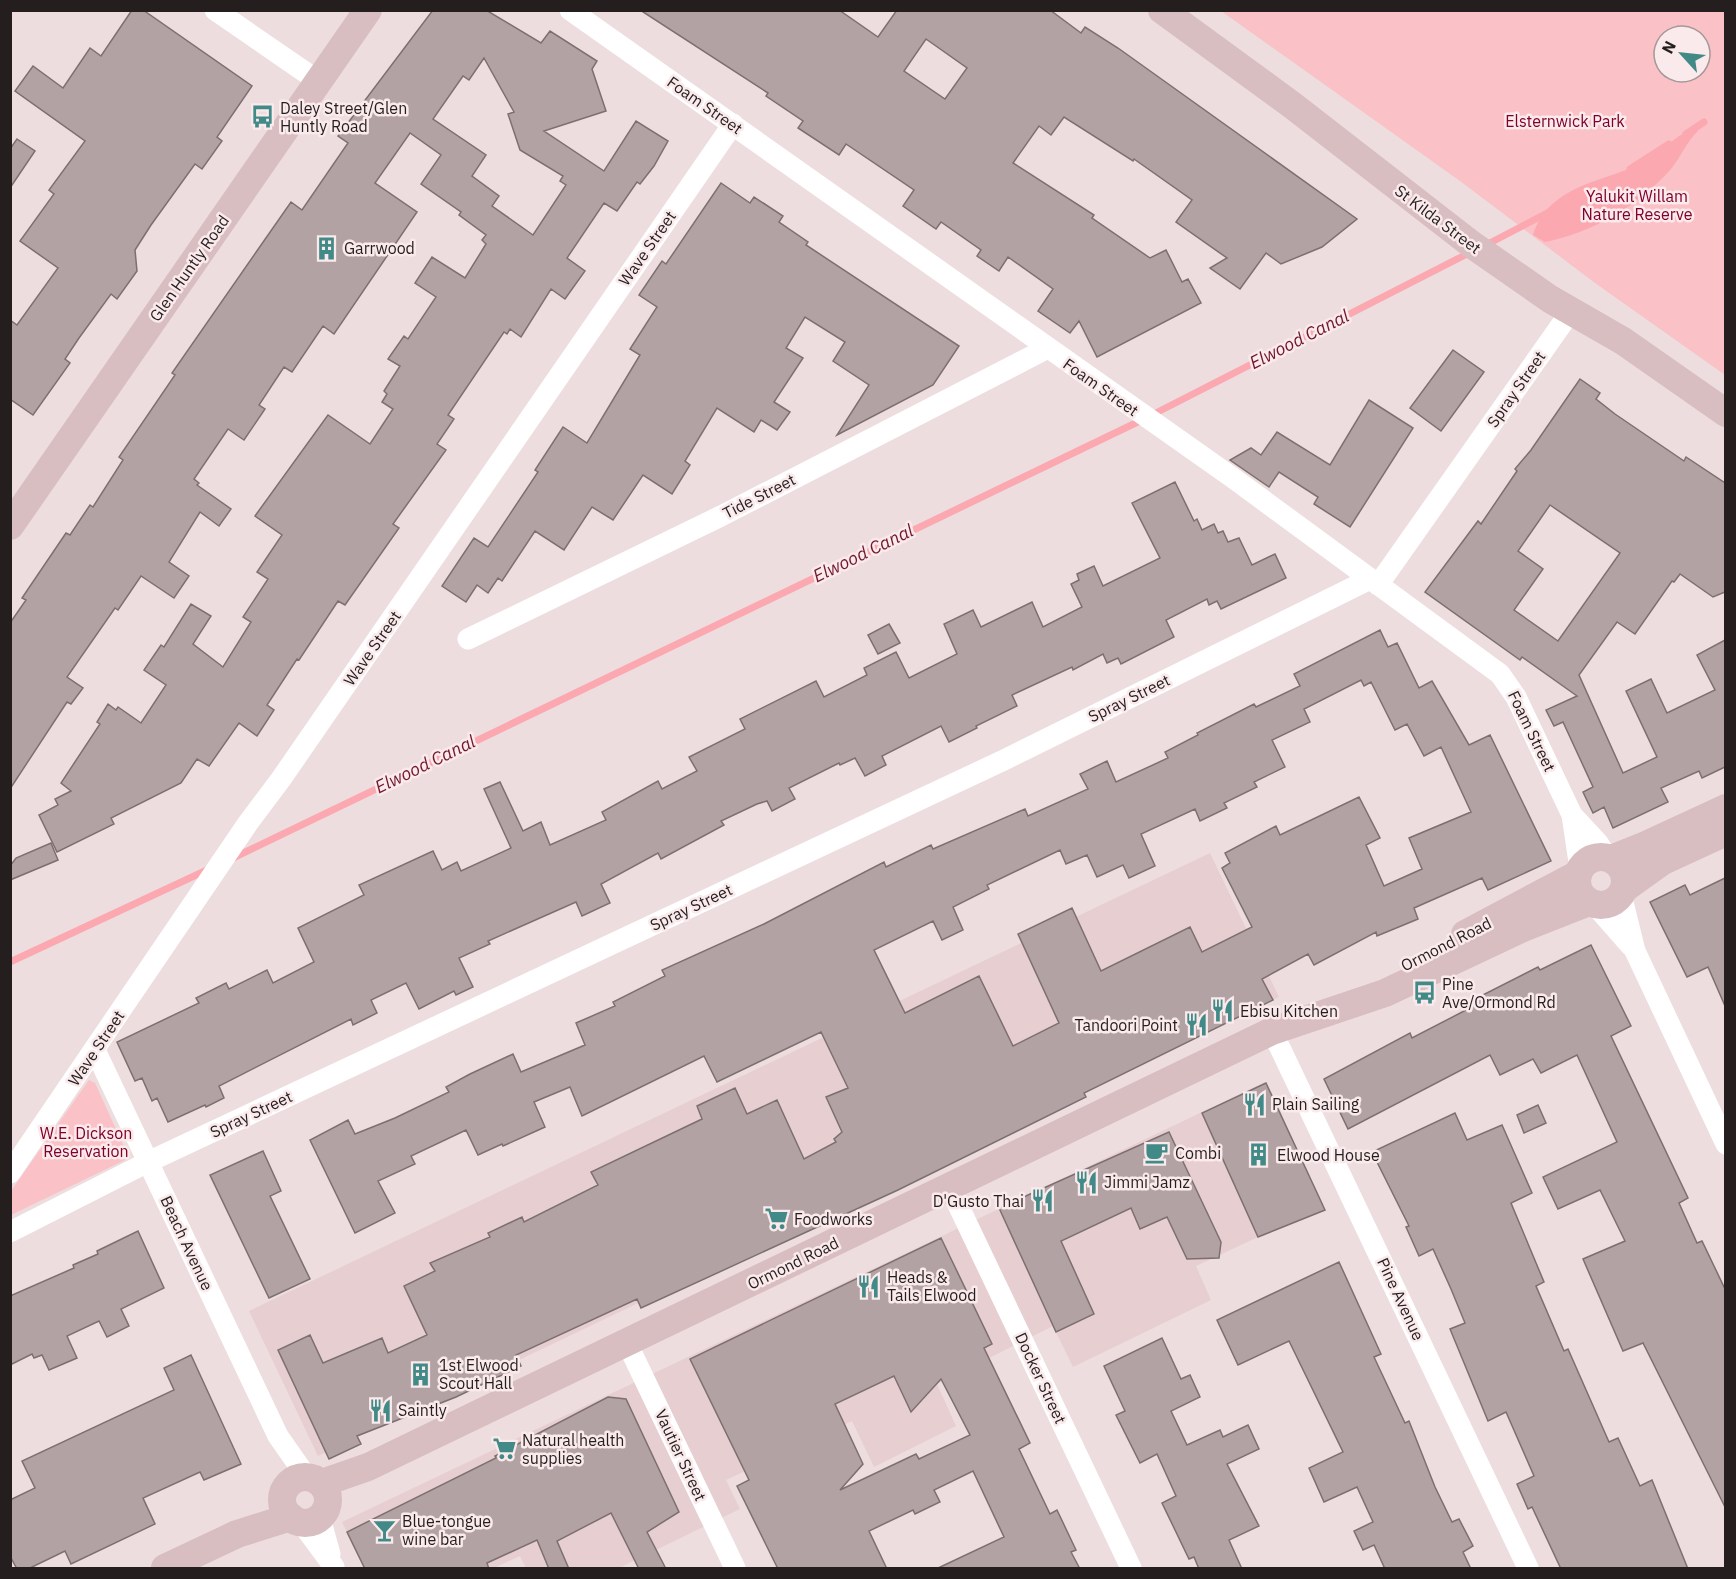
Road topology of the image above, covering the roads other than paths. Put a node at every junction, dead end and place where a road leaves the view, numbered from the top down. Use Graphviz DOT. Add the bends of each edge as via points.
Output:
graph roads {
  1 [pos="215,10"];
  2 [pos="368,10"];
  3 [pos="570,10"];
  4 [pos="1162,10"];
  5 [pos="318,81"];
  6 [pos="733,124"];
  7 [pos="1571,311"];
  8 [pos="1046,349"];
  9 [pos="1725,412"];
  10 [pos="10,526"];
  11 [pos="1374,582"];
  12 [pos="468,639"];
  13 [pos="1725,808"];
  14 [pos="1572,815"];
  15 [pos="1725,832"];
  16 [pos="1609,858"];
  17 [pos="1579,871"];
  18 [pos="1623,892"];
  19 [pos="1592,903"];
  20 [pos="1635,951"];
  21 [pos="1316,1016"];
  22 [pos="1272,1031"];
  23 [pos="95,1050"];
  24 [pos="1725,1144"];
  25 [pos="148,1162"];
  26 [pos="10,1173"];
  27 [pos="950,1188"];
  28 [pos="10,1232"];
  29 [pos="626,1341"];
  30 [pos="305,1499"];
  31 [pos="334,1568"];
  32 [pos="165,1569"];
  33 [pos="735,1569"];
  34 [pos="1131,1569"];
  35 [pos="1528,1569"];
  1 -- 5 [label="street"];
  2 -- 5 [label="street, Glen Huntly Road"];
  3 -- 6 [label="street, Foam Street"];
  4 -- 7 [label="street, St Kilda Street" via="1292,105 1432,216"];
  5 -- 10 [label="street, Glen Huntly Road"];
  6 -- 8 [label="street, Foam Street"];
  6 -- 23 [label="street, Wave Street"];
  7 -- 9 [label="street, St Kilda Street" via="1623,341"];
  7 -- 11 [label="street, Spray Street"];
  8 -- 11 [label="street, Foam Street" via="1233,478"];
  8 -- 12 [label="street, Tide Street" via="721,516"];
  11 -- 14 [label="street, Foam Street" via="1504,677"];
  11 -- 25 [label="street, Spray Street"];
  13 -- 16 [label="street"];
  14 -- 16 [label="street, Foam Street"];
  14 -- 17 [label="street, Foam Street"];
  15 -- 18 [label="street" via="1663,861"];
  16 -- 17 [label="street" via="1591,858"];
  16 -- 18 [label="street" via="1625,874"];
  17 -- 19 [label="street" via="1578,890"];
  17 -- 21 [label="street, Ormond Road" via="1451,942 1356,988"];
  18 -- 19 [label="street" via="1610,904"];
  18 -- 20 [label="street"];
  19 -- 20 [label="street"];
  19 -- 21 [label="street, Ormond Road" via="1523,928 1384,993"];
  20 -- 24 [label="street"];
  21 -- 22 [label="street, Ormond Road"];
  22 -- 27 [label="street, Ormond Road"];
  22 -- 35 [label="street, Pine Avenue"];
  23 -- 25 [label="street, Beach Avenue"];
  23 -- 26 [label="street, Wave Street"];
  25 -- 28 [label="street, Spray Street"];
  25 -- 30 [label="street, Beach Avenue"];
  27 -- 29 [label="street, Ormond Road"];
  27 -- 34 [label="street, Docker Street"];
  29 -- 30 [label="street, Ormond Road"];
  29 -- 33 [label="street, Vautier Street"];
  30 -- 31 [label="street, Beach Avenue"];
  30 -- 32 [label="street, Ormond Road"];
}
